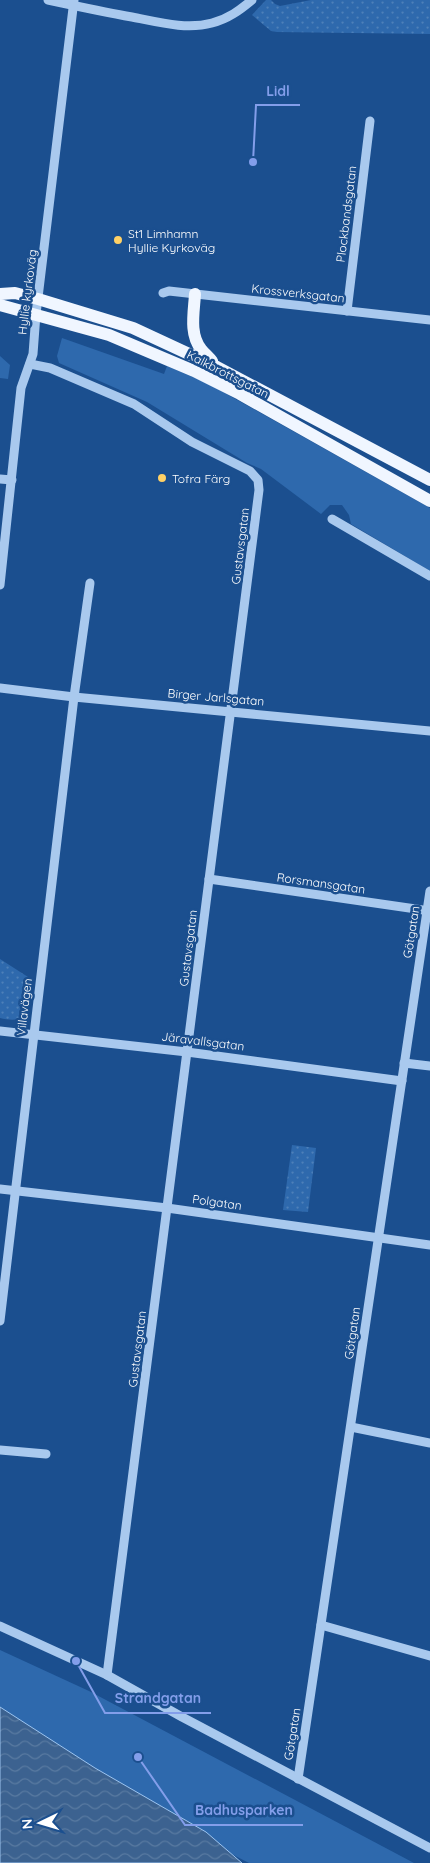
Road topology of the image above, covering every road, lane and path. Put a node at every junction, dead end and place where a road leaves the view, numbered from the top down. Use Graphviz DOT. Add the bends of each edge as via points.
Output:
graph roads {
  1 [pos="48,0"];
  2 [pos="252,0"];
  3 [pos="74,3"];
  4 [pos="370,121"];
  5 [pos="163,293"];
  6 [pos="0,294"];
  7 [pos="195,294"];
  8 [pos="38,299"];
  9 [pos="0,305"];
  10 [pos="347,311"];
  11 [pos="36,314"];
  12 [pos="430,320"];
  13 [pos="30,364"];
  14 [pos="217,367"];
  15 [pos="0,479"];
  16 [pos="12,480"];
  17 [pos="430,480"];
  18 [pos="430,501"];
  19 [pos="332,519"];
  20 [pos="430,576"];
  21 [pos="90,584"];
  22 [pos="0,585"];
  23 [pos="0,688"];
  24 [pos="74,697"];
  25 [pos="231,711"];
  26 [pos="430,731"];
  27 [pos="209,879"];
  28 [pos="430,891"];
  29 [pos="429,911"];
  30 [pos="0,1031"];
  31 [pos="33,1034"];
  32 [pos="187,1052"];
  33 [pos="404,1063"];
  34 [pos="430,1066"];
  35 [pos="402,1081"];
  36 [pos="0,1189"];
  37 [pos="15,1190"];
  38 [pos="167,1208"];
  39 [pos="378,1238"];
  40 [pos="430,1246"];
  41 [pos="0,1321"];
  42 [pos="351,1427"];
  43 [pos="430,1442"];
  44 [pos="0,1450"];
  45 [pos="46,1454"];
  46 [pos="321,1625"];
  47 [pos="0,1626"];
  48 [pos="430,1656"];
  49 [pos="108,1675"];
  50 [pos="298,1779"];
  51 [pos="430,1848"];
  1 -- 3 [label="street"];
  2 -- 3 [label="street" via="230,17 210,24 190,25 174,25"];
  3 -- 8 [label="street, Hyllie kyrkoväg"];
  4 -- 10 [label="street, Plockbandsgatan"];
  5 -- 7 [label="street, Krossverksgatan"];
  6 -- 8 [label="main road, Kalkbrottsgatan" via="15,293"];
  7 -- 10 [label="street, Krossverksgatan"];
  7 -- 14 [label="main road" via="195,340"];
  8 -- 11 [label="street, Hyllie kyrkoväg"];
  8 -- 14 [label="main road, Kalkbrottsgatan" via="133,328"];
  9 -- 11 [label="main road, Kalkbrottsgatan"];
  10 -- 12 [label="street, Krossverksgatan"];
  11 -- 13 [label="street, Hyllie kyrkoväg"];
  11 -- 18 [label="main road, Kalkbrottsgatan" via="109,335 194,371"];
  13 -- 16 [label="street, Hyllie kyrkoväg" via="22,388"];
  13 -- 25 [label="street, Gustavsgatan" via="50,368 134,404 192,442 250,471 258,480 260,490"];
  14 -- 17 [label="main road, Kalkbrottsgatan"];
  15 -- 16 [label="street"];
  16 -- 22 [label="street, Hyllie kyrkoväg"];
  19 -- 20 [label="street"];
  21 -- 24 [label="street, Villavägen"];
  23 -- 24 [label="street, Birger Jarlsgatan"];
  24 -- 25 [label="street, Birger Jarlsgatan"];
  24 -- 31 [label="street, Villavägen"];
  25 -- 26 [label="street, Birger Jarlsgatan"];
  25 -- 27 [label="street, Gustavsgatan"];
  27 -- 29 [label="street, Rorsmansgatan"];
  27 -- 32 [label="street, Gustavsgatan"];
  28 -- 29 [label="street, Götgatan"];
  29 -- 33 [label="street, Götgatan"];
  30 -- 31 [label="street, Järavallsgatan"];
  31 -- 32 [label="street, Järavallsgatan"];
  31 -- 37 [label="street, Villavägen"];
  32 -- 35 [label="street, Järavallsgatan"];
  32 -- 38 [label="street, Gustavsgatan"];
  33 -- 34 [label="street"];
  33 -- 35 [label="street, Götgatan"];
  35 -- 39 [label="street, Götgatan"];
  36 -- 37 [label="street, Polgatan"];
  37 -- 38 [label="street, Polgatan"];
  37 -- 41 [label="street, Villavägen"];
  38 -- 39 [label="street, Polgatan"];
  38 -- 49 [label="street, Gustavsgatan"];
  39 -- 40 [label="street, Polgatan"];
  39 -- 42 [label="street, Götgatan"];
  42 -- 43 [label="street"];
  42 -- 46 [label="street, Götgatan"];
  44 -- 45 [label="street"];
  46 -- 48 [label="street"];
  46 -- 50 [label="street, Götgatan"];
  47 -- 49 [label="street"];
  49 -- 50 [label="street"];
  50 -- 51 [label="street"];
}
